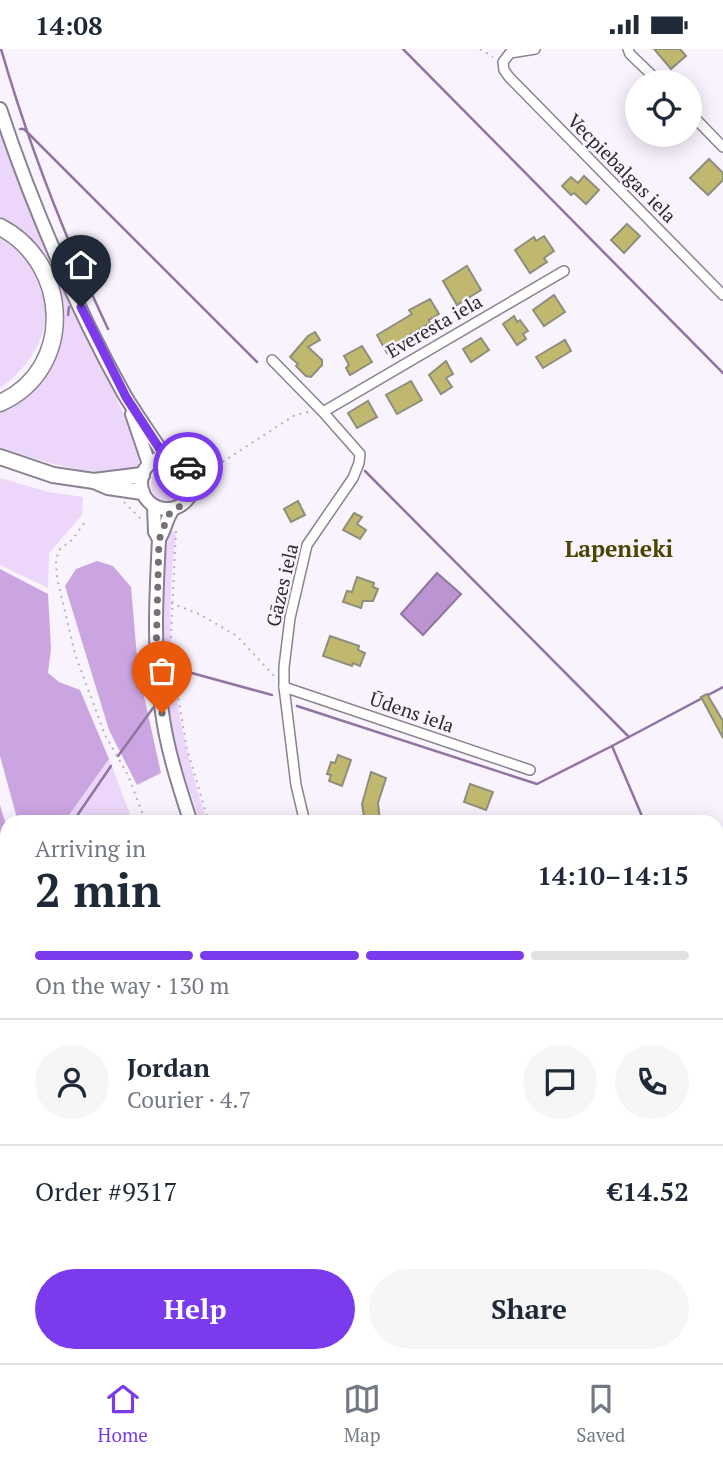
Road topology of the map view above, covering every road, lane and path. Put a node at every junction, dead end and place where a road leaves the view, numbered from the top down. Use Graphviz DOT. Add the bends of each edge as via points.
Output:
graph roads {
  1 [pos="480,49"];
  2 [pos="535,49"];
  3 [pos="628,49"];
  4 [pos="503,62"];
  5 [pos="647,70"];
  6 [pos="0,109"];
  7 [pos="702,125"];
  8 [pos="723,147"];
  9 [pos="0,227"];
  10 [pos="564,271"];
  11 [pos="723,295"];
  12 [pos="272,360"];
  13 [pos="126,397"];
  14 [pos="0,403"];
  15 [pos="321,411"];
  16 [pos="0,457"];
  17 [pos="165,457"];
  18 [pos="145,469"];
  19 [pos="94,481"];
  20 [pos="193,481"];
  21 [pos="142,492"];
  22 [pos="154,507"];
  23 [pos="173,509"];
  24 [pos="85,523"];
  25 [pos="174,529"];
  26 [pos="159,539"];
  27 [pos="171,603"];
  28 [pos="284,687"];
  29 [pos="530,770"];
  30 [pos="143,815"];
  31 [pos="189,815"];
  32 [pos="207,815"];
  33 [pos="303,815"];
  1 -- 4 [label="path"];
  2 -- 4 [label="street" via="510,53"];
  3 -- 5 [label="street"];
  4 -- 11 [label="street, Vecpiebalgas iela" via="509,77"];
  6 -- 13 [label="main road" via="66,276"];
  7 -- 8 [label="street"];
  9 -- 14 [label="highway" via="22,240 41,265 54,297 55,314 50,347 40,366 22,389"];
  10 -- 15 [label="street, Everesta iela"];
  12 -- 15 [label="street, Gāzes iela"];
  13 -- 17 [label="main road"];
  13 -- 18 [label="main road"];
  15 -- 20 [label="path" via="295,415"];
  15 -- 28 [label="street, Gāzes iela" via="360,454 359,463 307,545 290,618"];
  16 -- 19 [label="main road" via="53,475"];
  17 -- 18 [label="main road"];
  17 -- 20 [label="main road" via="188,467"];
  18 -- 19 [label="main road"];
  18 -- 21 [label="main road"];
  19 -- 21 [label="main road"];
  20 -- 23 [label="main road" via="187,501"];
  21 -- 22 [label="main road"];
  22 -- 23 [label="main road"];
  22 -- 26 [label="main road"];
  23 -- 26 [label="main road"];
  24 -- 30 [label="path" via="60,550 57,578 75,654 105,735 128,775"];
  25 -- 27 [label="path" via="178,535"];
  26 -- 31 [label="main road" via="156,655 162,713"];
  27 -- 28 [label="path" via="237,636"];
  27 -- 32 [label="path" via="184,734"];
  28 -- 29 [label="street, Ūdens iela"];
  28 -- 33 [label="street, Gāzes iela"];
}
